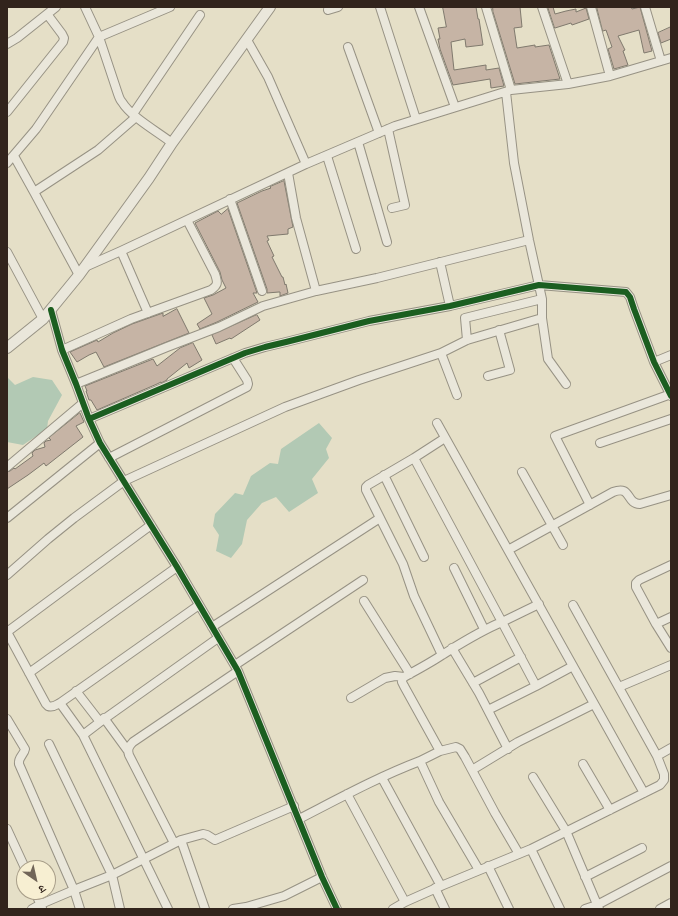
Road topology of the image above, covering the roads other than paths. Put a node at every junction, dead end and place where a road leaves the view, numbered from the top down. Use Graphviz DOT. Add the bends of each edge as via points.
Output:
graph roads {
  1 [pos="56,7"];
  2 [pos="85,7"];
  3 [pos="170,7"];
  4 [pos="270,7"];
  5 [pos="338,7"];
  6 [pos="380,7"];
  7 [pos="419,7"];
  8 [pos="486,7"];
  9 [pos="542,7"];
  10 [pos="591,7"];
  11 [pos="645,7"];
  12 [pos="160,9"];
  13 [pos="328,10"];
  14 [pos="47,14"];
  15 [pos="200,15"];
  16 [pos="99,37"];
  17 [pos="247,40"];
  18 [pos="7,44"];
  19 [pos="348,46"];
  20 [pos="671,58"];
  21 [pos="661,61"];
  22 [pos="610,76"];
  23 [pos="568,84"];
  24 [pos="508,91"];
  25 [pos="455,107"];
  26 [pos="7,112"];
  27 [pos="135,115"];
  28 [pos="416,119"];
  29 [pos="388,129"];
  30 [pos="379,133"];
  31 [pos="172,142"];
  32 [pos="358,142"];
  33 [pos="14,156"];
  34 [pos="327,156"];
  35 [pos="7,163"];
  36 [pos="306,164"];
  37 [pos="288,173"];
  38 [pos="34,192"];
  39 [pos="230,199"];
  40 [pos="392,208"];
  41 [pos="187,220"];
  42 [pos="529,240"];
  43 [pos="387,242"];
  44 [pos="356,249"];
  45 [pos="7,252"];
  46 [pos="121,252"];
  47 [pos="440,262"];
  48 [pos="85,267"];
  49 [pos="79,275"];
  50 [pos="539,285"];
  51 [pos="316,290"];
  52 [pos="262,291"];
  53 [pos="542,299"];
  54 [pos="450,306"];
  55 [pos="50,310"];
  56 [pos="148,313"];
  57 [pos="542,318"];
  58 [pos="43,319"];
  59 [pos="499,330"];
  60 [pos="467,340"];
  61 [pos="7,348"];
  62 [pos="62,350"];
  63 [pos="441,353"];
  64 [pos="671,355"];
  65 [pos="232,358"];
  66 [pos="654,362"];
  67 [pos="488,376"];
  68 [pos="76,384"];
  69 [pos="566,384"];
  70 [pos="457,395"];
  71 [pos="671,395"];
  72 [pos="83,403"];
  73 [pos="89,419"];
  74 [pos="671,419"];
  75 [pos="437,423"];
  76 [pos="445,438"];
  77 [pos="100,443"];
  78 [pos="600,443"];
  79 [pos="109,458"];
  80 [pos="414,458"];
  81 [pos="7,467"];
  82 [pos="522,472"];
  83 [pos="384,475"];
  84 [pos="124,481"];
  85 [pos="671,495"];
  86 [pos="590,505"];
  87 [pos="7,518"];
  88 [pos="380,518"];
  89 [pos="151,525"];
  90 [pos="552,525"];
  91 [pos="564,545"];
  92 [pos="508,550"];
  93 [pos="424,557"];
  94 [pos="671,565"];
  95 [pos="177,567"];
  96 [pos="454,568"];
  97 [pos="7,575"];
  98 [pos="363,580"];
  99 [pos="364,601"];
  100 [pos="539,604"];
  101 [pos="199,605"];
  102 [pos="573,605"];
  103 [pos="671,617"];
  104 [pos="502,622"];
  105 [pos="656,624"];
  106 [pos="212,627"];
  107 [pos="484,629"];
  108 [pos="7,632"];
  109 [pos="218,638"];
  110 [pos="452,648"];
  111 [pos="671,648"];
  112 [pos="442,656"];
  113 [pos="521,657"];
  114 [pos="671,665"];
  115 [pos="573,666"];
  116 [pos="237,668"];
  117 [pos="29,673"];
  118 [pos="407,675"];
  119 [pos="473,683"];
  120 [pos="536,686"];
  121 [pos="619,687"];
  122 [pos="76,691"];
  123 [pos="351,698"];
  124 [pos="60,703"];
  125 [pos="594,704"];
  126 [pos="488,710"];
  127 [pos="7,719"];
  128 [pos="102,720"];
  129 [pos="83,735"];
  130 [pos="49,744"];
  131 [pos="671,748"];
  132 [pos="508,749"];
  133 [pos="128,750"];
  134 [pos="440,751"];
  135 [pos="657,756"];
  136 [pos="420,762"];
  137 [pos="583,764"];
  138 [pos="472,770"];
  139 [pos="533,777"];
  140 [pos="382,778"];
  141 [pos="644,793"];
  142 [pos="346,794"];
  143 [pos="294,806"];
  144 [pos="610,810"];
  145 [pos="299,819"];
  146 [pos="7,829"];
  147 [pos="566,831"];
  148 [pos="178,842"];
  149 [pos="642,848"];
  150 [pos="531,849"];
  151 [pos="519,854"];
  152 [pos="143,858"];
  153 [pos="21,860"];
  154 [pos="488,866"];
  155 [pos="671,866"];
  156 [pos="479,870"];
  157 [pos="112,875"];
  158 [pos="322,876"];
  159 [pos="585,877"];
  160 [pos="438,887"];
  161 [pos="74,890"];
  162 [pos="405,902"];
  163 [pos="671,903"];
  164 [pos="41,906"];
  165 [pos="598,907"];
  166 [pos="246,908"];
  167 [pos="32,909"];
  168 [pos="80,909"];
  169 [pos="120,909"];
  170 [pos="168,909"];
  171 [pos="205,909"];
  172 [pos="233,909"];
  173 [pos="337,909"];
  174 [pos="394,909"];
  175 [pos="445,909"];
  176 [pos="509,909"];
  177 [pos="560,909"];
  178 [pos="585,909"];
  179 [pos="660,909"];
  1 -- 14 [label="street"];
  2 -- 16 [label="street"];
  3 -- 12 [label="street"];
  4 -- 17 [label="street"];
  5 -- 13 [label="street"];
  6 -- 28 [label="street"];
  7 -- 25 [label="street"];
  8 -- 24 [label="street"];
  9 -- 23 [label="street"];
  10 -- 22 [label="street"];
  11 -- 21 [label="street"];
  12 -- 16 [label="street"];
  14 -- 18 [label="street"];
  14 -- 26 [label="street" via="62,34 63,42"];
  15 -- 27 [label="street"];
  16 -- 27 [label="street" via="118,94"];
  16 -- 33 [label="street" via="36,129"];
  17 -- 31 [label="street"];
  17 -- 36 [label="street" via="268,78"];
  19 -- 30 [label="street"];
  20 -- 21 [label="street"];
  21 -- 22 [label="street"];
  22 -- 23 [label="street"];
  23 -- 24 [label="street"];
  24 -- 25 [label="street"];
  24 -- 42 [label="street" via="514,163"];
  25 -- 28 [label="street"];
  27 -- 31 [label="street"];
  27 -- 38 [label="street" via="98,150"];
  28 -- 29 [label="street"];
  29 -- 30 [label="street"];
  29 -- 40 [label="street" via="405,205"];
  30 -- 32 [label="street"];
  31 -- 48 [label="street"];
  32 -- 34 [label="street"];
  32 -- 43 [label="street"];
  33 -- 35 [label="street"];
  33 -- 38 [label="street"];
  34 -- 36 [label="street"];
  34 -- 44 [label="street"];
  36 -- 37 [label="street"];
  37 -- 39 [label="street"];
  37 -- 51 [label="street" via="296,218"];
  38 -- 49 [label="street"];
  39 -- 41 [label="street"];
  39 -- 52 [label="street"];
  41 -- 46 [label="street"];
  41 -- 56 [label="street" via="215,274 218,281 216,287"];
  42 -- 47 [label="street"];
  42 -- 50 [label="street"];
  45 -- 58 [label="street"];
  46 -- 48 [label="street"];
  46 -- 56 [label="street"];
  47 -- 51 [label="street"];
  47 -- 54 [label="street"];
  48 -- 49 [label="street"];
  49 -- 55 [label="street"];
  50 -- 53 [label="street"];
  50 -- 54 [label="street"];
  50 -- 66 [label="street" via="626,292"];
  51 -- 68 [label="street" via="263,306 219,327"];
  53 -- 57 [label="street"];
  53 -- 60 [label="street" via="465,318"];
  54 -- 65 [label="street" via="369,321 265,347"];
  55 -- 58 [label="street"];
  55 -- 62 [label="street"];
  56 -- 62 [label="street"];
  57 -- 59 [label="street"];
  57 -- 69 [label="street" via="548,359"];
  58 -- 61 [label="street"];
  59 -- 60 [label="street"];
  59 -- 67 [label="street" via="510,370"];
  60 -- 63 [label="street"];
  62 -- 68 [label="street"];
  63 -- 70 [label="street"];
  63 -- 84 [label="street" via="285,407"];
  64 -- 66 [label="street"];
  65 -- 73 [label="street"];
  65 -- 79 [label="street" via="247,380 247,387"];
  66 -- 71 [label="street"];
  68 -- 72 [label="street"];
  71 -- 86 [label="street" via="555,436"];
  72 -- 73 [label="street"];
  72 -- 81 [label="street"];
  73 -- 77 [label="street"];
  74 -- 78 [label="street"];
  75 -- 76 [label="street"];
  76 -- 80 [label="street"];
  76 -- 92 [label="street"];
  77 -- 79 [label="street"];
  77 -- 87 [label="street"];
  79 -- 84 [label="street"];
  80 -- 83 [label="street"];
  80 -- 104 [label="street"];
  82 -- 90 [label="street"];
  83 -- 88 [label="street" via="366,487"];
  83 -- 93 [label="street"];
  84 -- 89 [label="street"];
  84 -- 97 [label="street" via="69,522"];
  85 -- 86 [label="street" via="636,504 626,492 619,490"];
  86 -- 90 [label="street"];
  88 -- 106 [label="street"];
  88 -- 112 [label="street" via="403,564 414,596"];
  89 -- 95 [label="street"];
  89 -- 108 [label="street"];
  90 -- 91 [label="street"];
  90 -- 92 [label="street"];
  92 -- 100 [label="street"];
  94 -- 105 [label="street" via="636,583"];
  95 -- 101 [label="street"];
  95 -- 117 [label="street"];
  96 -- 107 [label="street"];
  98 -- 116 [label="street"];
  99 -- 118 [label="street"];
  100 -- 104 [label="street"];
  100 -- 115 [label="street"];
  101 -- 106 [label="street"];
  101 -- 122 [label="street"];
  102 -- 121 [label="street"];
  103 -- 105 [label="street"];
  104 -- 107 [label="street"];
  104 -- 113 [label="street"];
  105 -- 111 [label="street"];
  106 -- 109 [label="street"];
  107 -- 110 [label="street"];
  108 -- 117 [label="street"];
  109 -- 116 [label="street"];
  109 -- 128 [label="street"];
  110 -- 112 [label="street"];
  110 -- 119 [label="street"];
  112 -- 118 [label="street"];
  113 -- 119 [label="street"];
  113 -- 120 [label="street"];
  114 -- 121 [label="street"];
  115 -- 120 [label="street"];
  115 -- 125 [label="street"];
  116 -- 133 [label="street" via="133,742"];
  116 -- 143 [label="street"];
  117 -- 124 [label="street" via="48,706"];
  118 -- 123 [label="street" via="385,678"];
  118 -- 134 [label="street" via="402,682"];
  119 -- 126 [label="street"];
  120 -- 126 [label="street"];
  121 -- 135 [label="street"];
  122 -- 124 [label="street"];
  122 -- 128 [label="street"];
  124 -- 129 [label="street"];
  125 -- 132 [label="street"];
  125 -- 141 [label="street"];
  126 -- 132 [label="street"];
  127 -- 161 [label="street" via="24,747 19,764"];
  128 -- 129 [label="street"];
  128 -- 133 [label="street"];
  129 -- 152 [label="street"];
  130 -- 157 [label="street"];
  131 -- 135 [label="street"];
  132 -- 138 [label="street"];
  133 -- 148 [label="street"];
  134 -- 136 [label="street"];
  134 -- 138 [label="street" via="456,747 460,749"];
  135 -- 141 [label="street" via="664,780 660,785"];
  136 -- 140 [label="street"];
  136 -- 156 [label="street" via="439,802"];
  137 -- 144 [label="street"];
  138 -- 151 [label="street"];
  139 -- 147 [label="street"];
  140 -- 142 [label="street"];
  140 -- 160 [label="street"];
  141 -- 144 [label="street"];
  142 -- 145 [label="street"];
  142 -- 162 [label="street"];
  143 -- 145 [label="street"];
  143 -- 148 [label="street" via="215,840 203,834"];
  144 -- 147 [label="street"];
  145 -- 158 [label="street"];
  146 -- 153 [label="street"];
  147 -- 150 [label="street"];
  147 -- 159 [label="street"];
  148 -- 152 [label="street"];
  148 -- 171 [label="street"];
  149 -- 159 [label="street"];
  150 -- 151 [label="street"];
  150 -- 177 [label="street"];
  151 -- 154 [label="street"];
  152 -- 157 [label="street"];
  152 -- 170 [label="street"];
  154 -- 156 [label="street"];
  154 -- 176 [label="street"];
  155 -- 165 [label="street"];
  156 -- 160 [label="street"];
  157 -- 161 [label="street"];
  157 -- 169 [label="street"];
  158 -- 166 [label="street" via="284,896"];
  158 -- 173 [label="street"];
  159 -- 165 [label="street"];
  160 -- 162 [label="street"];
  160 -- 175 [label="street"];
  161 -- 164 [label="street"];
  161 -- 168 [label="street"];
  162 -- 174 [label="street"];
  163 -- 179 [label="street"];
  164 -- 167 [label="street"];
  165 -- 178 [label="street"];
  166 -- 172 [label="street"];
}
